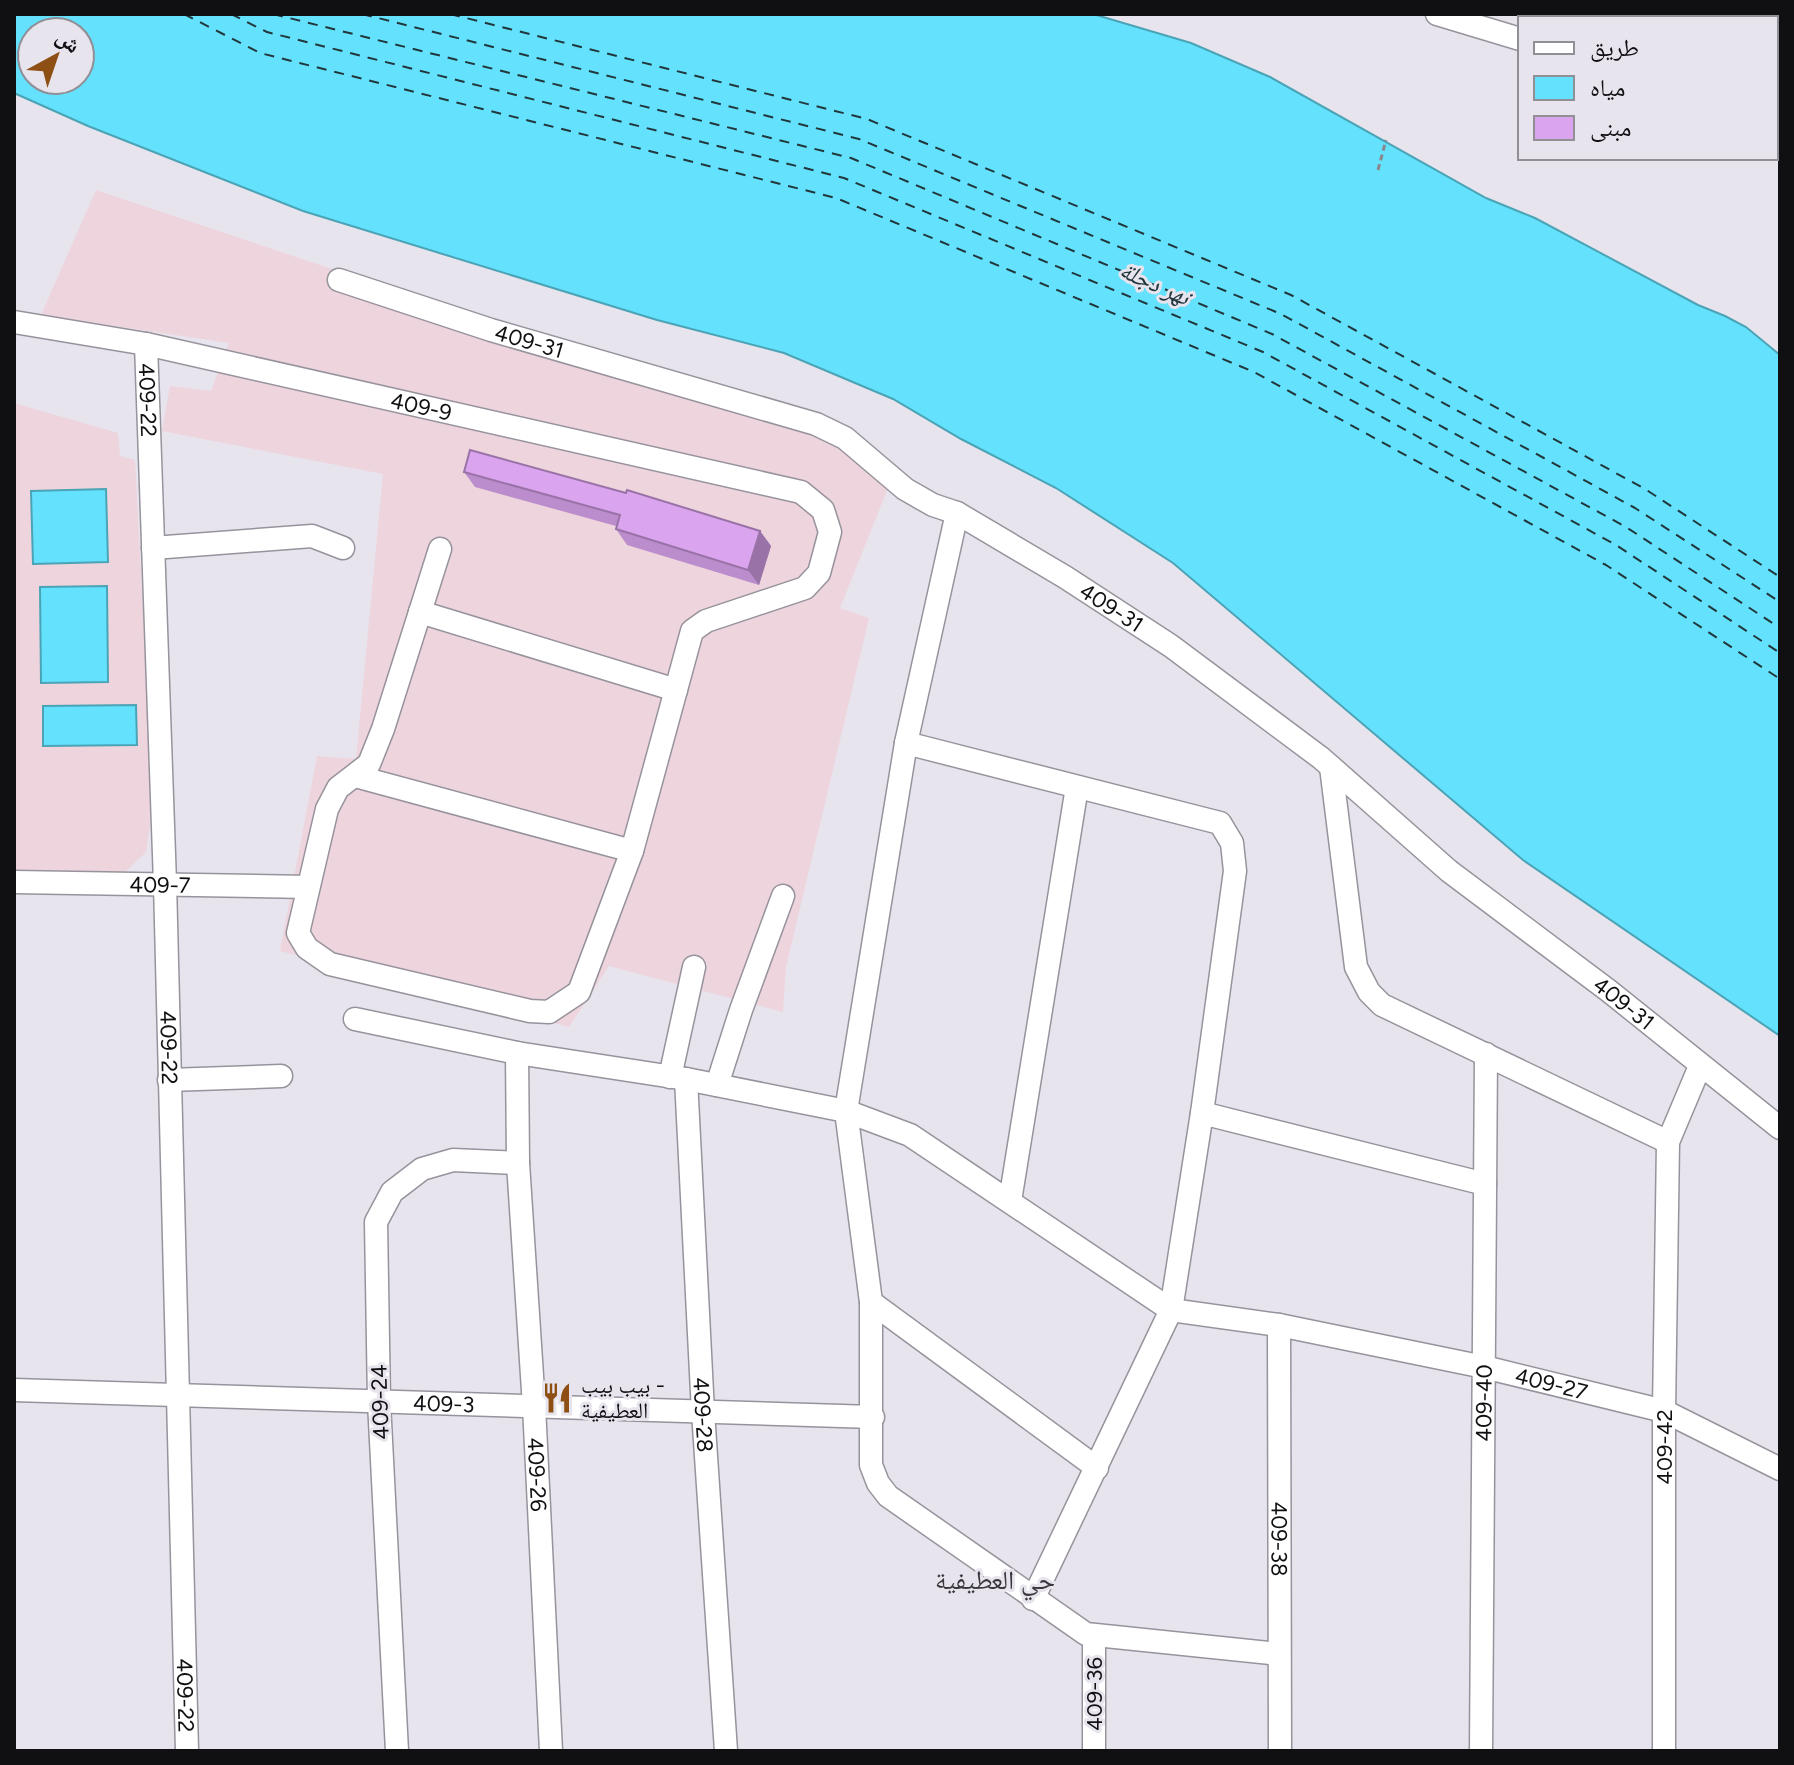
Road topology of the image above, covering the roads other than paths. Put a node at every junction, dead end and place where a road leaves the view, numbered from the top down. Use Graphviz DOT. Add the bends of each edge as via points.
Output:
graph roads {
  1 [pos="1437,14"];
  2 [pos="1460,17"];
  3 [pos="1518,38"];
  4 [pos="339,280"];
  5 [pos="14,322"];
  6 [pos="146,344"];
  7 [pos="957,513"];
  8 [pos="153,548"];
  9 [pos="343,548"];
  10 [pos="440,549"];
  11 [pos="420,612"];
  12 [pos="676,690"];
  13 [pos="906,743"];
  14 [pos="1331,767"];
  15 [pos="355,776"];
  16 [pos="1077,787"];
  17 [pos="632,851"];
  18 [pos="14,882"];
  19 [pos="165,883"];
  20 [pos="308,887"];
  21 [pos="783,896"];
  22 [pos="694,967"];
  23 [pos="355,1019"];
  24 [pos="517,1053"];
  25 [pos="1486,1054"];
  26 [pos="1700,1066"];
  27 [pos="281,1076"];
  28 [pos="678,1078"];
  29 [pos="169,1080"];
  30 [pos="717,1085"];
  31 [pos="846,1111"];
  32 [pos="1202,1113"];
  33 [pos="1780,1128"];
  34 [pos="1668,1142"];
  35 [pos="518,1163"];
  36 [pos="1485,1184"];
  37 [pos="1010,1201"];
  38 [pos="871,1302"];
  39 [pos="1171,1310"];
  40 [pos="1279,1325"];
  41 [pos="1484,1367"];
  42 [pos="14,1390"];
  43 [pos="177,1395"];
  44 [pos="379,1402"];
  45 [pos="534,1406"];
  46 [pos="1664,1411"];
  47 [pos="703,1412"];
  48 [pos="873,1417"];
  49 [pos="1097,1468"];
  50 [pos="1780,1469"];
  51 [pos="1033,1599"];
  52 [pos="1094,1637"];
  53 [pos="1279,1654"];
  54 [pos="187,1751"];
  55 [pos="397,1751"];
  56 [pos="551,1751"];
  57 [pos="726,1751"];
  58 [pos="1094,1751"];
  59 [pos="1280,1751"];
  60 [pos="1481,1751"];
  61 [pos="1664,1751"];
  1 -- 2 [label="street"];
  2 -- 3 [label="street"];
  4 -- 7 [label="street, 409-31" via="816,424 845,438 905,489"];
  5 -- 6 [label="street, 409-9"];
  6 -- 8 [label="street, 409-22"];
  6 -- 12 [label="street, 409-9" via="801,492 823,510 830,532 819,573 805,588 706,621 692,631"];
  7 -- 13 [label="street"];
  7 -- 14 [label="street, 409-31" via="1171,646"];
  8 -- 9 [label="street" via="312,536"];
  8 -- 19 [label="street, 409-22"];
  10 -- 11 [label="street"];
  11 -- 12 [label="street"];
  11 -- 15 [label="street" via="383,729 369,764"];
  12 -- 17 [label="street"];
  13 -- 16 [label="street"];
  13 -- 31 [label="street"];
  14 -- 25 [label="street" via="1356,967 1369,992 1382,1005"];
  14 -- 26 [label="street, 409-31" via="1449,871"];
  15 -- 17 [label="street"];
  15 -- 20 [label="street" via="338,788 327,809"];
  16 -- 32 [label="street" via="1220,823 1232,843 1235,871"];
  16 -- 37 [label="street"];
  17 -- 20 [label="street" via="579,992 549,1012 330,964 307,948 298,933"];
  18 -- 19 [label="street, 409-7"];
  19 -- 20 [label="street, 409-7"];
  19 -- 29 [label="street, 409-22"];
  21 -- 30 [label="street"];
  22 -- 28 [label="street, 409-28"];
  23 -- 24 [label="street"];
  24 -- 28 [label="street"];
  24 -- 35 [label="street, 409-26"];
  25 -- 34 [label="street"];
  25 -- 36 [label="street, 409-40"];
  26 -- 33 [label="street, 409-31"];
  26 -- 34 [label="street"];
  27 -- 29 [label="street"];
  28 -- 30 [label="street"];
  28 -- 47 [label="street, 409-28"];
  29 -- 43 [label="street, 409-22"];
  30 -- 31 [label="street"];
  31 -- 37 [label="street" via="910,1135"];
  31 -- 38 [label="street"];
  32 -- 36 [label="street"];
  32 -- 39 [label="street"];
  34 -- 46 [label="street, 409-42"];
  35 -- 44 [label="street, 409-24" via="453,1160 422,1169 392,1192 376,1222"];
  35 -- 45 [label="street, 409-26"];
  36 -- 41 [label="street, 409-40"];
  37 -- 39 [label="street"];
  38 -- 48 [label="street"];
  38 -- 49 [label="street"];
  39 -- 40 [label="street, 409-27"];
  39 -- 49 [label="street"];
  40 -- 41 [label="street, 409-27"];
  40 -- 53 [label="street, 409-38"];
  41 -- 46 [label="street, 409-27"];
  41 -- 60 [label="street, 409-40"];
  42 -- 43 [label="street, 409-3"];
  43 -- 44 [label="street, 409-3"];
  43 -- 54 [label="street, 409-22"];
  44 -- 45 [label="street, 409-3"];
  44 -- 55 [label="street, 409-24"];
  45 -- 47 [label="street, 409-3"];
  45 -- 56 [label="street, 409-26"];
  46 -- 50 [label="street, 409-27"];
  46 -- 61 [label="street, 409-42"];
  47 -- 48 [label="street, 409-3"];
  47 -- 57 [label="street, 409-28"];
  48 -- 51 [label="street" via="871,1465 888,1496"];
  49 -- 51 [label="street"];
  51 -- 52 [label="street"];
  52 -- 53 [label="street"];
  52 -- 58 [label="street, 409-36"];
  53 -- 59 [label="street, 409-38"];
}
